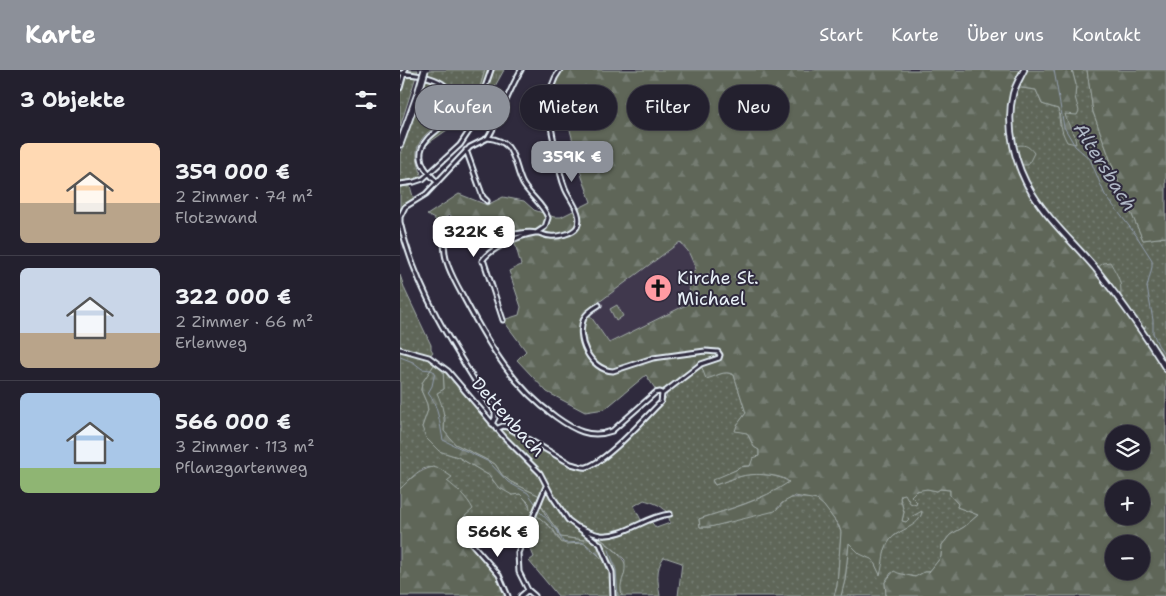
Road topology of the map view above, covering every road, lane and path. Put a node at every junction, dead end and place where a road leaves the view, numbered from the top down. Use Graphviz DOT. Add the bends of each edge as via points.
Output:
graph roads {
  1 [pos="425,70"];
  2 [pos="491,70"];
  3 [pos="521,70"];
  4 [pos="560,70"];
  5 [pos="1024,70"];
  6 [pos="403,72"];
  7 [pos="400,88"];
  8 [pos="488,138"];
  9 [pos="400,144"];
  10 [pos="466,150"];
  11 [pos="428,174"];
  12 [pos="436,182"];
  13 [pos="400,184"];
  14 [pos="487,201"];
  15 [pos="536,232"];
  16 [pos="599,305"];
  17 [pos="503,320"];
  18 [pos="400,348"];
  19 [pos="1166,369"];
  20 [pos="662,394"];
  21 [pos="492,424"];
  22 [pos="496,428"];
  23 [pos="547,486"];
  24 [pos="670,514"];
  25 [pos="575,526"];
  26 [pos="466,537"];
  27 [pos="528,590"];
  28 [pos="508,596"];
  29 [pos="521,596"];
  30 [pos="536,596"];
  31 [pos="613,596"];
  1 -- 9 [label="highway, bridge"];
  2 -- 11 [label="street" via="466,138"];
  3 -- 8 [label="street"];
  4 -- 15 [label="street" via="550,89 549,114 562,179 579,219 571,233 552,237"];
  5 -- 19 [label="street" via="1013,92 1011,126 1016,156 1025,179 1038,202 1096,269"];
  6 -- 7 [label="street"];
  6 -- 11 [label="street" via="436,80 447,87 452,96 449,116 427,138 422,149 422,160"];
  8 -- 10 [label="street"];
  8 -- 15 [label="street" via="509,148 522,183 547,214 545,227"];
  10 -- 12 [label="street"];
  10 -- 14 [label="street"];
  11 -- 12 [label="street"];
  11 -- 13 [label="street" via="418,181"];
  12 -- 21 [label="street" via="426,194 405,207 400,222 409,257 422,288 495,412"];
  15 -- 17 [label="street" via="496,248 482,261"];
  15 -- 20 [label="street" via="500,234 467,221 452,226 446,238 445,250 454,279 486,338 514,379 554,416 571,428 588,434 612,431 656,393"];
  16 -- 20 [label="street" via="585,317 582,338 596,363 607,370 653,358 714,351 720,355 701,364"];
  18 -- 21 [label="street, Dettenbach" via="429,357 442,366 456,378"];
  20 -- 22 [label="street" via="660,402 620,442 587,466 572,464 507,427"];
  21 -- 22 [label="street, Dettenbach"];
  22 -- 23 [label="street, Dettenbach" via="535,468"];
  23 -- 25 [label="street, Dettenbach" via="560,510"];
  23 -- 27 [label="street" via="518,553 519,572"];
  24 -- 25 [label="street, Dettenbach" via="649,519 625,531 604,535"];
  25 -- 31 [label="street, Dettenbach" via="600,544 612,572"];
  26 -- 28 [label="street" via="499,575"];
  27 -- 29 [label="street"];
  27 -- 30 [label="street"];
}
